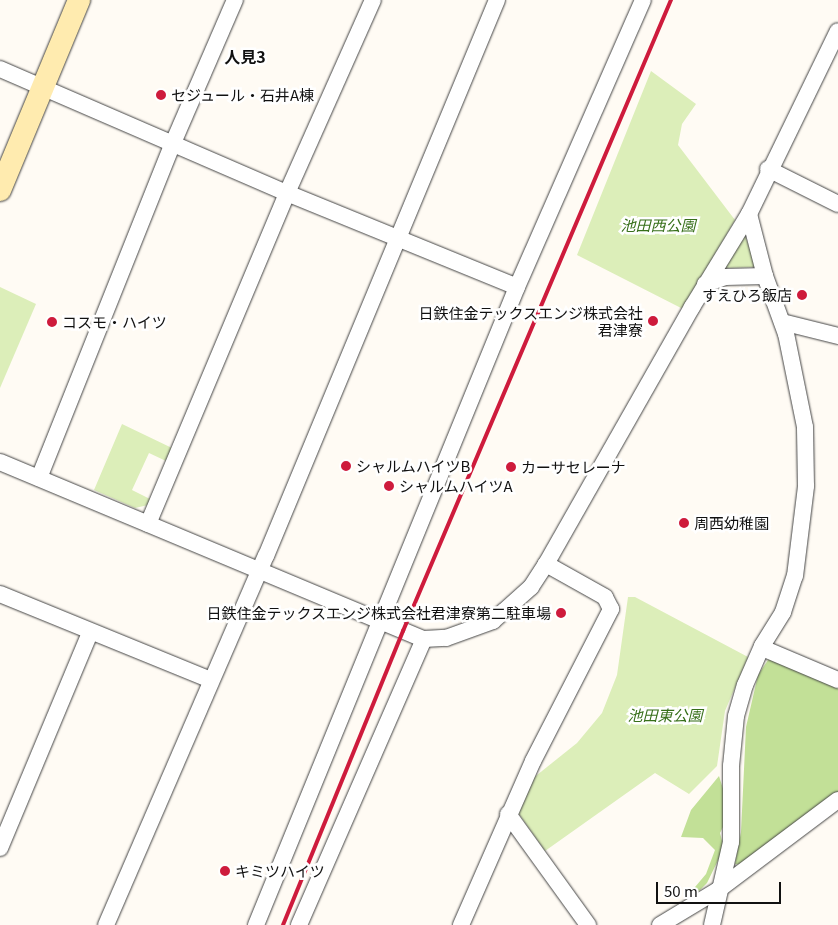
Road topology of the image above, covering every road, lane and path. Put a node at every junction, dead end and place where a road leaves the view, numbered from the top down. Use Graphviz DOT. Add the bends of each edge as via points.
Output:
graph roads {
  1 [pos="79,0"];
  2 [pos="235,0"];
  3 [pos="373,0"];
  4 [pos="498,0"];
  5 [pos="643,0"];
  6 [pos="838,31"];
  7 [pos="0,69"];
  8 [pos="43,89"];
  9 [pos="173,143"];
  10 [pos="768,169"];
  11 [pos="0,190"];
  12 [pos="287,193"];
  13 [pos="838,204"];
  14 [pos="749,214"];
  15 [pos="399,237"];
  16 [pos="765,276"];
  17 [pos="705,284"];
  18 [pos="517,287"];
  19 [pos="782,322"];
  20 [pos="838,336"];
  21 [pos="0,462"];
  22 [pos="39,478"];
  23 [pos="148,524"];
  24 [pos="546,564"];
  25 [pos="259,572"];
  26 [pos="0,594"];
  27 [pos="378,622"];
  28 [pos="90,633"];
  29 [pos="424,639"];
  30 [pos="767,650"];
  31 [pos="211,680"];
  32 [pos="838,680"];
  33 [pos="838,800"];
  34 [pos="508,814"];
  35 [pos="0,848"];
  36 [pos="718,890"];
  37 [pos="106,925"];
  38 [pos="256,925"];
  39 [pos="299,925"];
  40 [pos="461,925"];
  41 [pos="588,925"];
  42 [pos="660,925"];
  43 [pos="712,925"];
  1 -- 8 [label="street"];
  2 -- 9 [label="street"];
  3 -- 12 [label="street"];
  4 -- 15 [label="street"];
  5 -- 18 [label="street"];
  6 -- 10 [label="street"];
  7 -- 8 [label="street"];
  8 -- 9 [label="street"];
  8 -- 11 [label="street"];
  9 -- 12 [label="street"];
  9 -- 22 [label="street"];
  10 -- 13 [label="street"];
  10 -- 14 [label="street"];
  12 -- 15 [label="street"];
  12 -- 23 [label="street"];
  14 -- 16 [label="street"];
  14 -- 17 [label="street"];
  15 -- 18 [label="street"];
  15 -- 25 [label="street"];
  16 -- 17 [label="street" via="726,276"];
  16 -- 19 [label="street"];
  17 -- 24 [label="street"];
  18 -- 27 [label="street"];
  19 -- 20 [label="street"];
  19 -- 36 [label="street" via="806,427 801,542 783,612 745,685 736,716 731,766 731,842"];
  21 -- 22 [label="street"];
  22 -- 23 [label="street"];
  23 -- 25 [label="street"];
  24 -- 29 [label="street" via="520,599 493,621 446,638"];
  24 -- 34 [label="street" via="605,597 611,609"];
  25 -- 27 [label="street"];
  25 -- 31 [label="street"];
  26 -- 28 [label="street"];
  27 -- 29 [label="street"];
  27 -- 38 [label="street"];
  28 -- 31 [label="street"];
  28 -- 35 [label="street"];
  29 -- 39 [label="street"];
  30 -- 32 [label="street"];
  31 -- 37 [label="street"];
  33 -- 36 [label="street"];
  34 -- 40 [label="street"];
  34 -- 41 [label="street"];
  36 -- 42 [label="street"];
  36 -- 43 [label="street"];
}
